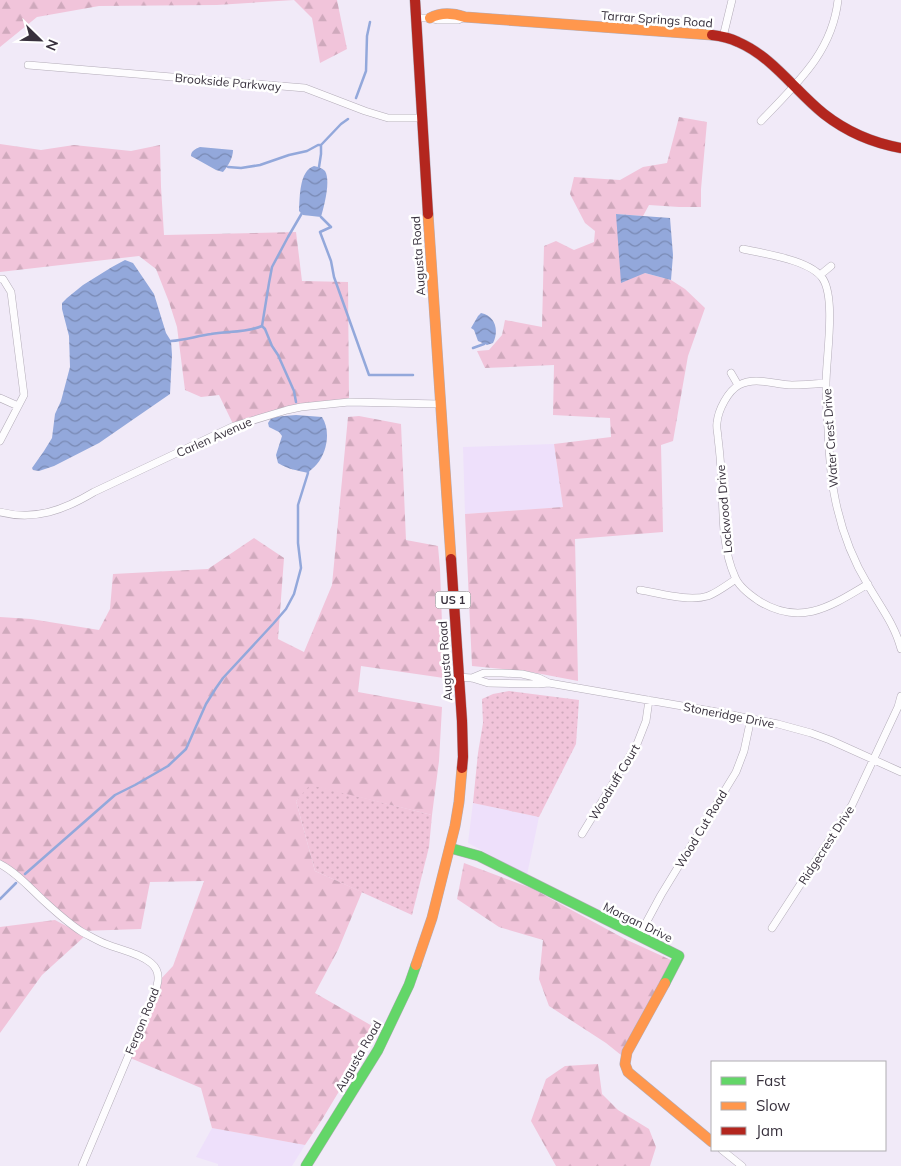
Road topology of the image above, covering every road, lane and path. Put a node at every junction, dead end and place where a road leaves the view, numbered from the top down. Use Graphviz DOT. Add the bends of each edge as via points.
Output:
graph roads {
  1 [pos="416,0"];
  2 [pos="732,0"];
  3 [pos="838,0"];
  4 [pos="417,18"];
  5 [pos="430,18"];
  6 [pos="723,37"];
  7 [pos="28,65"];
  8 [pos="794,86"];
  9 [pos="422,118"];
  10 [pos="761,121"];
  11 [pos="901,148"];
  12 [pos="743,250"];
  13 [pos="831,266"];
  14 [pos="820,274"];
  15 [pos="0,279"];
  16 [pos="731,373"];
  17 [pos="826,383"];
  18 [pos="738,386"];
  19 [pos="0,398"];
  20 [pos="440,404"];
  21 [pos="18,406"];
  22 [pos="0,441"];
  23 [pos="0,512"];
  24 [pos="736,579"];
  25 [pos="868,584"];
  26 [pos="640,590"];
  27 [pos="901,649"];
  28 [pos="458,678"];
  29 [pos="901,696"];
  30 [pos="648,700"];
  31 [pos="751,718"];
  32 [pos="874,759"];
  33 [pos="901,772"];
  34 [pos="582,834"];
  35 [pos="450,848"];
  36 [pos="0,864"];
  37 [pos="772,928"];
  38 [pos="639,936"];
  39 [pos="711,1141"];
  40 [pos="723,1151"];
  41 [pos="82,1166"];
  42 [pos="306,1166"];
  43 [pos="742,1166"];
  1 -- 4 [label="main road, Augusta Road / US 1"];
  2 -- 6 [label="street"];
  3 -- 8 [label="street" via="826,44"];
  4 -- 5 [label="street, Tarrar Springs Road"];
  4 -- 9 [label="main road, Augusta Road / US 1"];
  5 -- 6 [label="main road, Tarrar Springs Road" via="437,13 456,14"];
  6 -- 8 [label="main road, Tarrar Springs Road" via="756,51"];
  7 -- 9 [label="street, Brookside Parkway" via="305,88 388,118"];
  8 -- 10 [label="street"];
  8 -- 11 [label="main road, Tarrar Springs Road" via="845,128 872,141"];
  9 -- 20 [label="main road, Augusta Road / US 1"];
  12 -- 14 [label="street" via="795,261"];
  13 -- 14 [label="street"];
  14 -- 17 [label="street, Water Crest Drive" via="827,288 829,313"];
  15 -- 21 [label="street" via="4,279 11,292 24,395"];
  16 -- 18 [label="street"];
  17 -- 18 [label="street" via="794,385 757,381"];
  17 -- 25 [label="street, Water Crest Drive" via="834,494 846,538"];
  18 -- 24 [label="street, Lockwood Drive" via="723,403 717,424 725,533 729,561"];
  19 -- 21 [label="street"];
  20 -- 23 [label="street, Carlen Avenue" via="349,402 288,410 234,426 72,505 38,515"];
  20 -- 28 [label="main road, Augusta Road / US 1"];
  21 -- 22 [label="street"];
  24 -- 25 [label="street, Lockwood Drive" via="762,602 797,612 826,608"];
  24 -- 26 [label="street" via="701,597 686,598"];
  25 -- 27 [label="street, Water Crest Drive" via="893,627"];
  28 -- 30 [label="street, Stoneridge Drive" via="488,683 549,683"];
  28 -- 35 [label="main road, Augusta Road / US 1" via="463,758"];
  29 -- 32 [label="street"];
  30 -- 31 [label="street, Stoneridge Drive"];
  30 -- 34 [label="street, Woodruff Court" via="646,721 637,744"];
  31 -- 32 [label="street, Stoneridge Drive" via="811,733"];
  31 -- 38 [label="street, Wood Cut Road" via="736,772"];
  32 -- 33 [label="street, Stoneridge Drive"];
  32 -- 37 [label="street, Ridgecrest Drive" via="852,805"];
  35 -- 38 [label="main road, Morgan Drive" via="479,856"];
  35 -- 42 [label="main road, Augusta Road / US 1" via="426,940 409,985 378,1050"];
  36 -- 41 [label="street, Fergon Road" via="19,876 59,915 81,931 152,964 158,976 154,995"];
  38 -- 39 [label="main road, Morgan Drive" via="679,956 627,1052 625,1065 632,1077"];
  40 -- 43 [label="street"];
}
